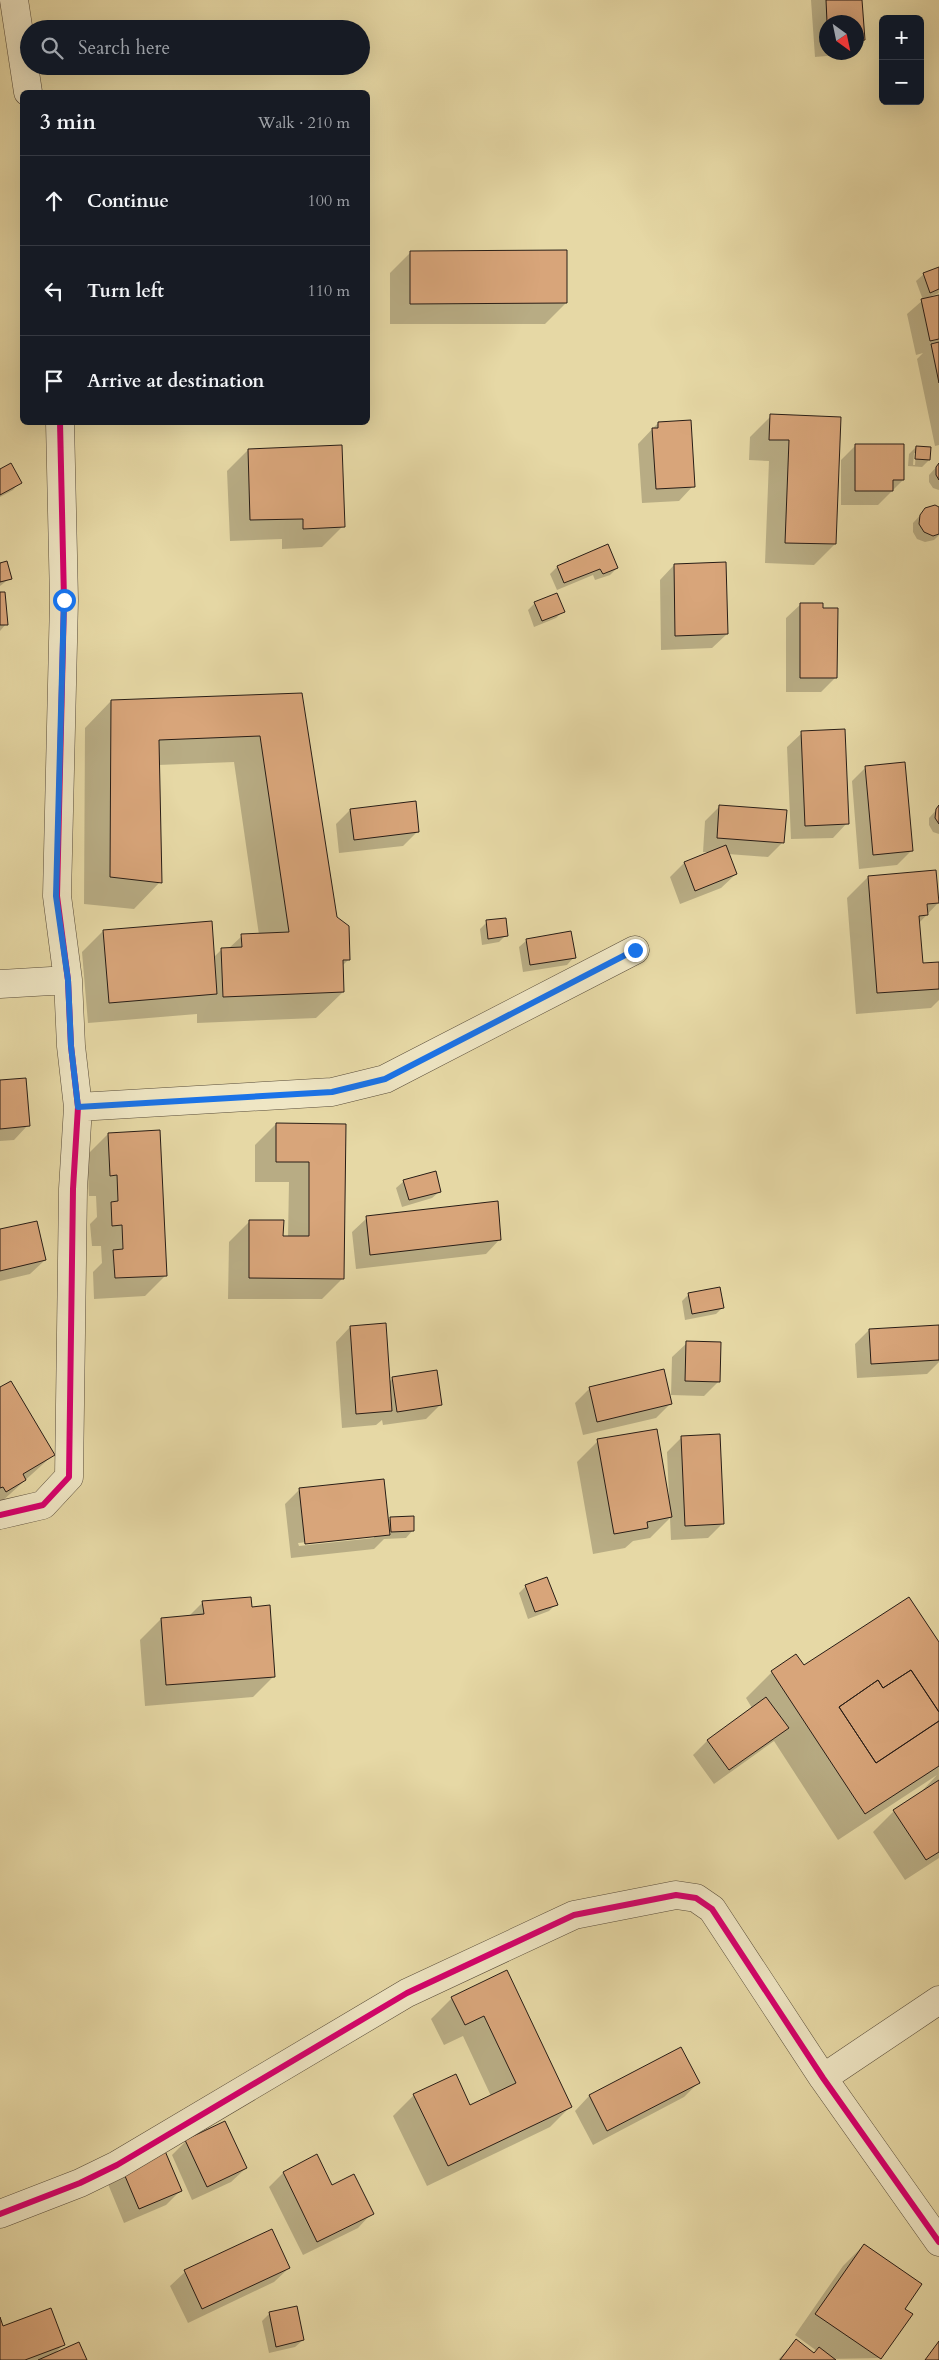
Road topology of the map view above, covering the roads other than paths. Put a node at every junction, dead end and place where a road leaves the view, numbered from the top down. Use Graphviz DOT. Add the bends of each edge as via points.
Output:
graph roads {
  1 [pos="14,0"];
  2 [pos="20,39"];
  3 [pos="25,75"];
  4 [pos="28,90"];
  5 [pos="60,425"];
  6 [pos="635,950"];
  7 [pos="68,980"];
  8 [pos="0,984"];
  9 [pos="78,1107"];
  10 [pos="0,1515"];
  11 [pos="939,2000"];
  12 [pos="823,2078"];
  13 [pos="0,2214"];
  14 [pos="939,2242"];
  1 -- 2 [label="street"];
  3 -- 4 [label="street"];
  5 -- 7 [label="street" via="64,600 56,896"];
  6 -- 9 [label="street" via="385,1079 332,1092"];
  7 -- 8 [label="street"];
  7 -- 9 [label="street"];
  9 -- 10 [label="street" via="73,1188 70,1477 43,1505"];
  11 -- 12 [label="street"];
  12 -- 13 [label="street" via="712,1908 696,1898 676,1896 574,1916 407,1993 117,2165"];
  12 -- 14 [label="street"];
}
